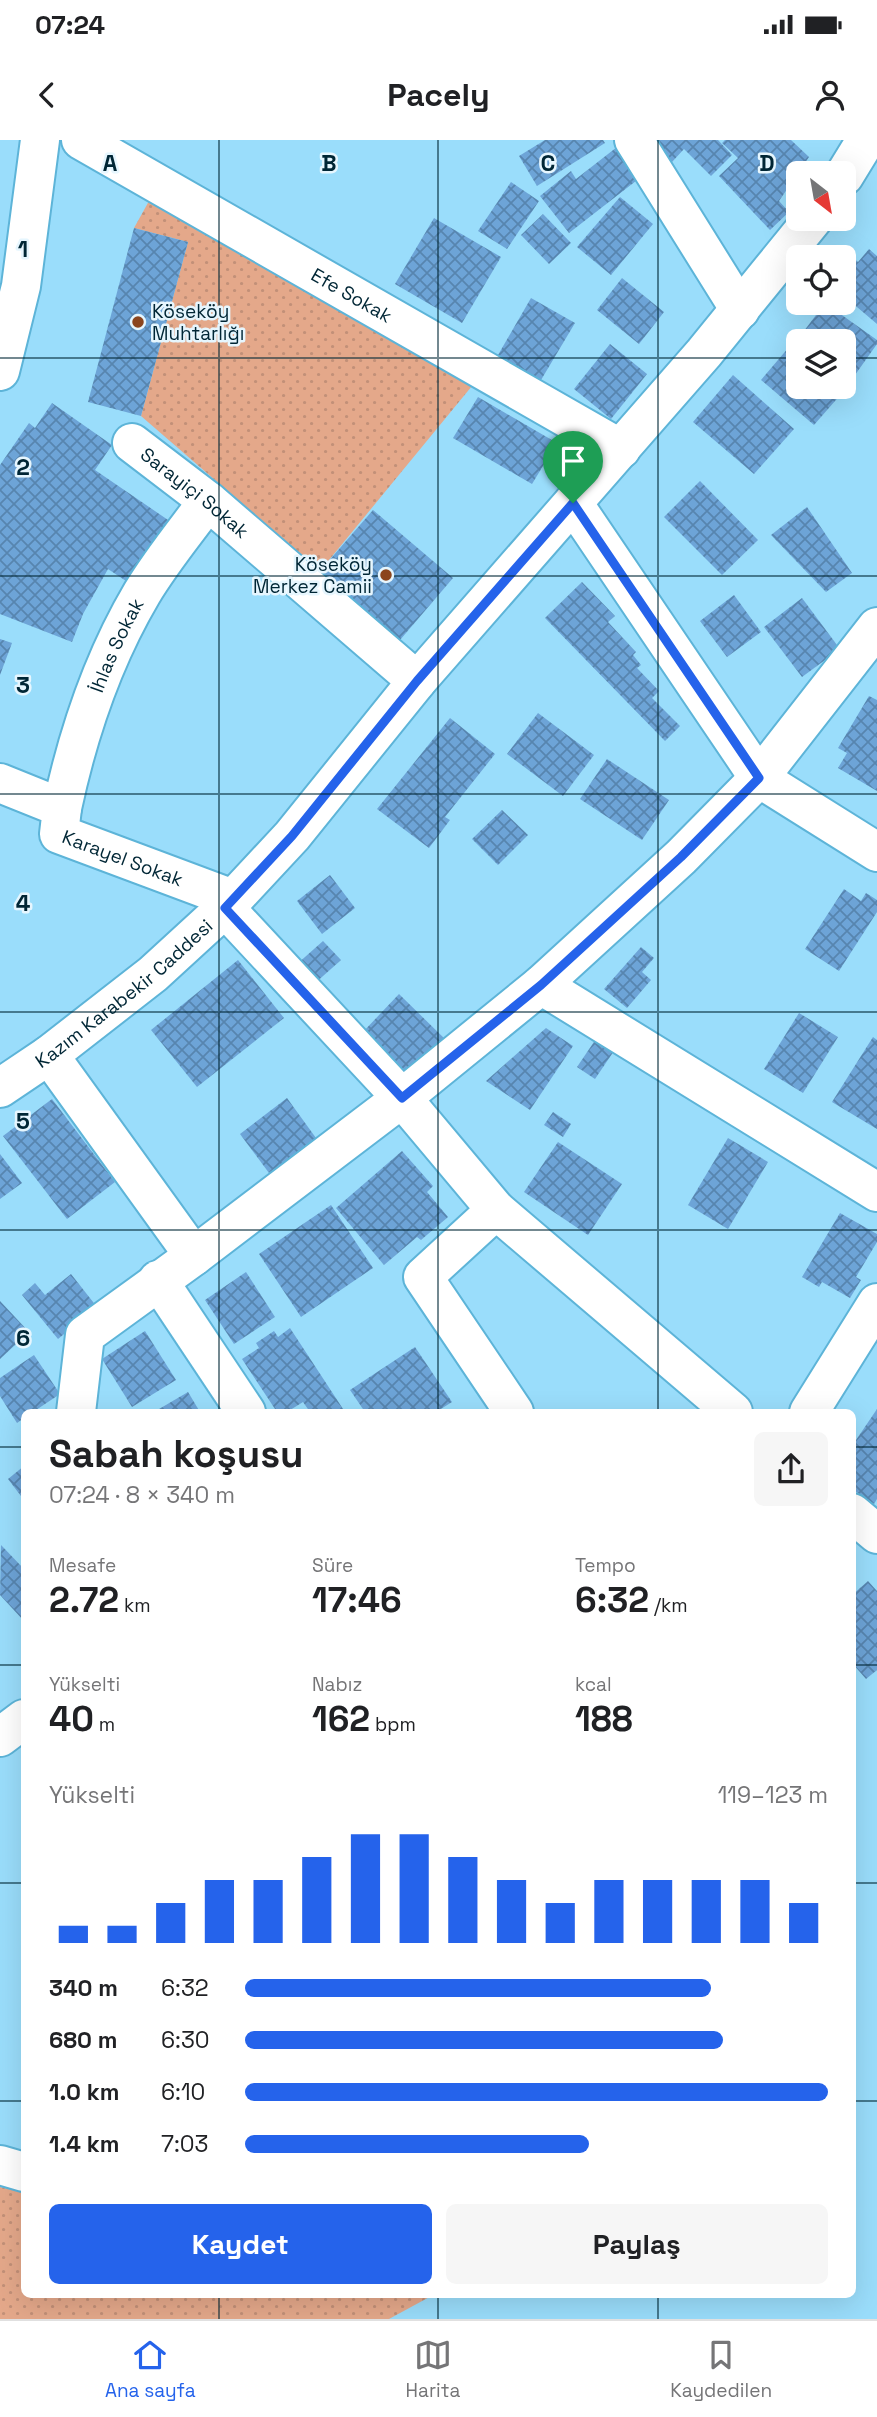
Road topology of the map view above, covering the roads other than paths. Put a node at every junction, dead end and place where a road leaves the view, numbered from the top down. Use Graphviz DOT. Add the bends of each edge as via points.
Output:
graph roads {
  1 [pos="40,140"];
  2 [pos="81,140"];
  3 [pos="634,140"];
  4 [pos="866,140"];
  5 [pos="853,161"];
  6 [pos="15,226"];
  7 [pos="803,231"];
  8 [pos="740,310"];
  9 [pos="0,371"];
  10 [pos="132,443"];
  11 [pos="621,449"];
  12 [pos="208,501"];
  13 [pos="573,503"];
  14 [pos="877,627"];
  15 [pos="417,681"];
  16 [pos="759,778"];
  17 [pos="0,783"];
  18 [pos="62,808"];
  19 [pos="877,852"];
  20 [pos="229,903"];
  21 [pos="541,985"];
  22 [pos="49,1055"];
  23 [pos="0,1088"];
  24 [pos="402,1098"];
  25 [pos="877,1192"];
  26 [pos="496,1210"];
  27 [pos="194,1256"];
  28 [pos="158,1280"];
  29 [pos="877,1303"];
  30 [pos="76,1409"];
  31 [pos="244,1409"];
  32 [pos="512,1409"];
  33 [pos="729,1409"];
  34 [pos="811,1409"];
  35 [pos="856,1516"];
  36 [pos="877,1534"];
  37 [pos="0,2165"];
  38 [pos="21,2171"];
  1 -- 6 [label="street"];
  2 -- 11 [label="street, Efe Sokak"];
  3 -- 8 [label="street"];
  4 -- 5 [label="street"];
  6 -- 9 [label="street" via="21,286"];
  7 -- 8 [label="street, Kazım Karabekir Caddesi"];
  8 -- 11 [label="street, Kazım Karabekir Caddesi"];
  10 -- 12 [label="street, Sarayiçi Sokak"];
  11 -- 13 [label="street, Kazım Karabekir Caddesi"];
  12 -- 15 [label="street, Sarayiçi Sokak"];
  12 -- 18 [label="street, İhlas Sokak" via="143,592 121,635 73,755"];
  13 -- 15 [label="street, Kazım Karabekir Caddesi"];
  13 -- 16 [label="street"];
  14 -- 16 [label="street"];
  15 -- 20 [label="street, Kazım Karabekir Caddesi" via="292,836"];
  16 -- 19 [label="street"];
  16 -- 21 [label="street" via="681,857"];
  17 -- 18 [label="street, Karayel Sokak"];
  18 -- 20 [label="street, Karayel Sokak" via="59,834"];
  20 -- 22 [label="street, Kazım Karabekir Caddesi" via="153,974"];
  20 -- 24 [label="street"];
  21 -- 24 [label="street"];
  21 -- 25 [label="street"];
  22 -- 23 [label="street, Kazım Karabekir Caddesi"];
  22 -- 27 [label="street"];
  24 -- 26 [label="street"];
  24 -- 27 [label="street"];
  26 -- 32 [label="street" via="423,1277"];
  26 -- 33 [label="street"];
  27 -- 28 [label="street"];
  28 -- 30 [label="street" via="85,1335"];
  28 -- 31 [label="street"];
  29 -- 34 [label="street"];
  35 -- 36 [label="street"];
  37 -- 38 [label="street"];
}
